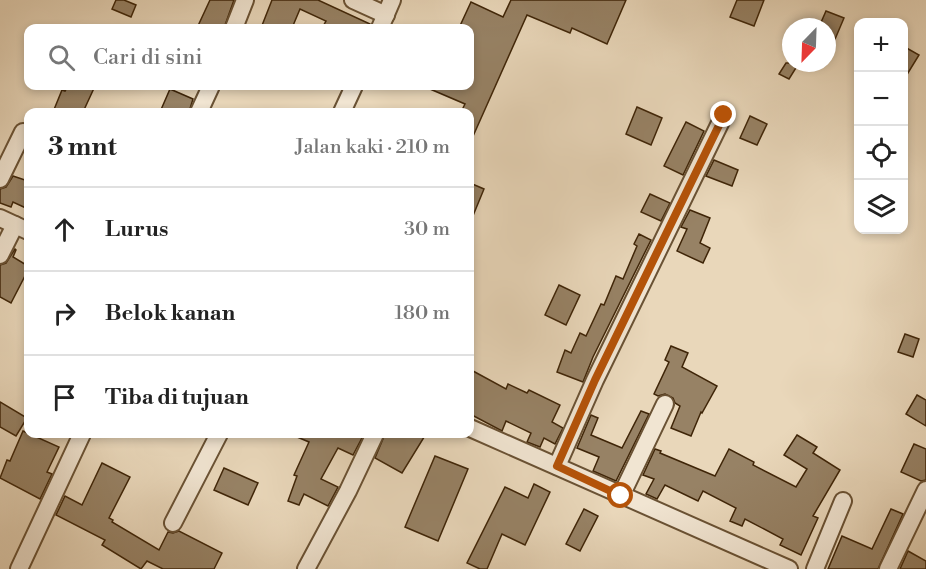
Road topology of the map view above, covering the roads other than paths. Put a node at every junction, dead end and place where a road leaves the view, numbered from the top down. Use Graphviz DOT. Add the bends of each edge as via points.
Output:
graph roads {
  1 [pos="244,0"];
  2 [pos="353,0"];
  3 [pos="386,14"];
  4 [pos="235,24"];
  5 [pos="209,90"];
  6 [pos="352,90"];
  7 [pos="201,108"];
  8 [pos="344,108"];
  9 [pos="724,115"];
  10 [pos="23,132"];
  11 [pos="0,179"];
  12 [pos="14,224"];
  13 [pos="0,255"];
  14 [pos="665,404"];
  15 [pos="474,430"];
  16 [pos="80,438"];
  17 [pos="217,438"];
  18 [pos="373,438"];
  19 [pos="557,466"];
  20 [pos="926,490"];
  21 [pos="621,496"];
  22 [pos="843,501"];
  23 [pos="173,522"];
  24 [pos="759,563"];
  25 [pos="19,569"];
  26 [pos="306,569"];
  27 [pos="789,569"];
  28 [pos="815,569"];
  29 [pos="888,569"];
  1 -- 4 [label="street"];
  2 -- 3 [label="street"];
  5 -- 7 [label="street"];
  6 -- 8 [label="street"];
  9 -- 19 [label="street"];
  10 -- 11 [label="street"];
  12 -- 13 [label="street"];
  14 -- 21 [label="street"];
  15 -- 19 [label="street"];
  16 -- 25 [label="street"];
  17 -- 23 [label="street"];
  18 -- 26 [label="street"];
  19 -- 21 [label="street"];
  20 -- 29 [label="street"];
  21 -- 24 [label="street"];
  22 -- 28 [label="street"];
  24 -- 27 [label="street"];
}
